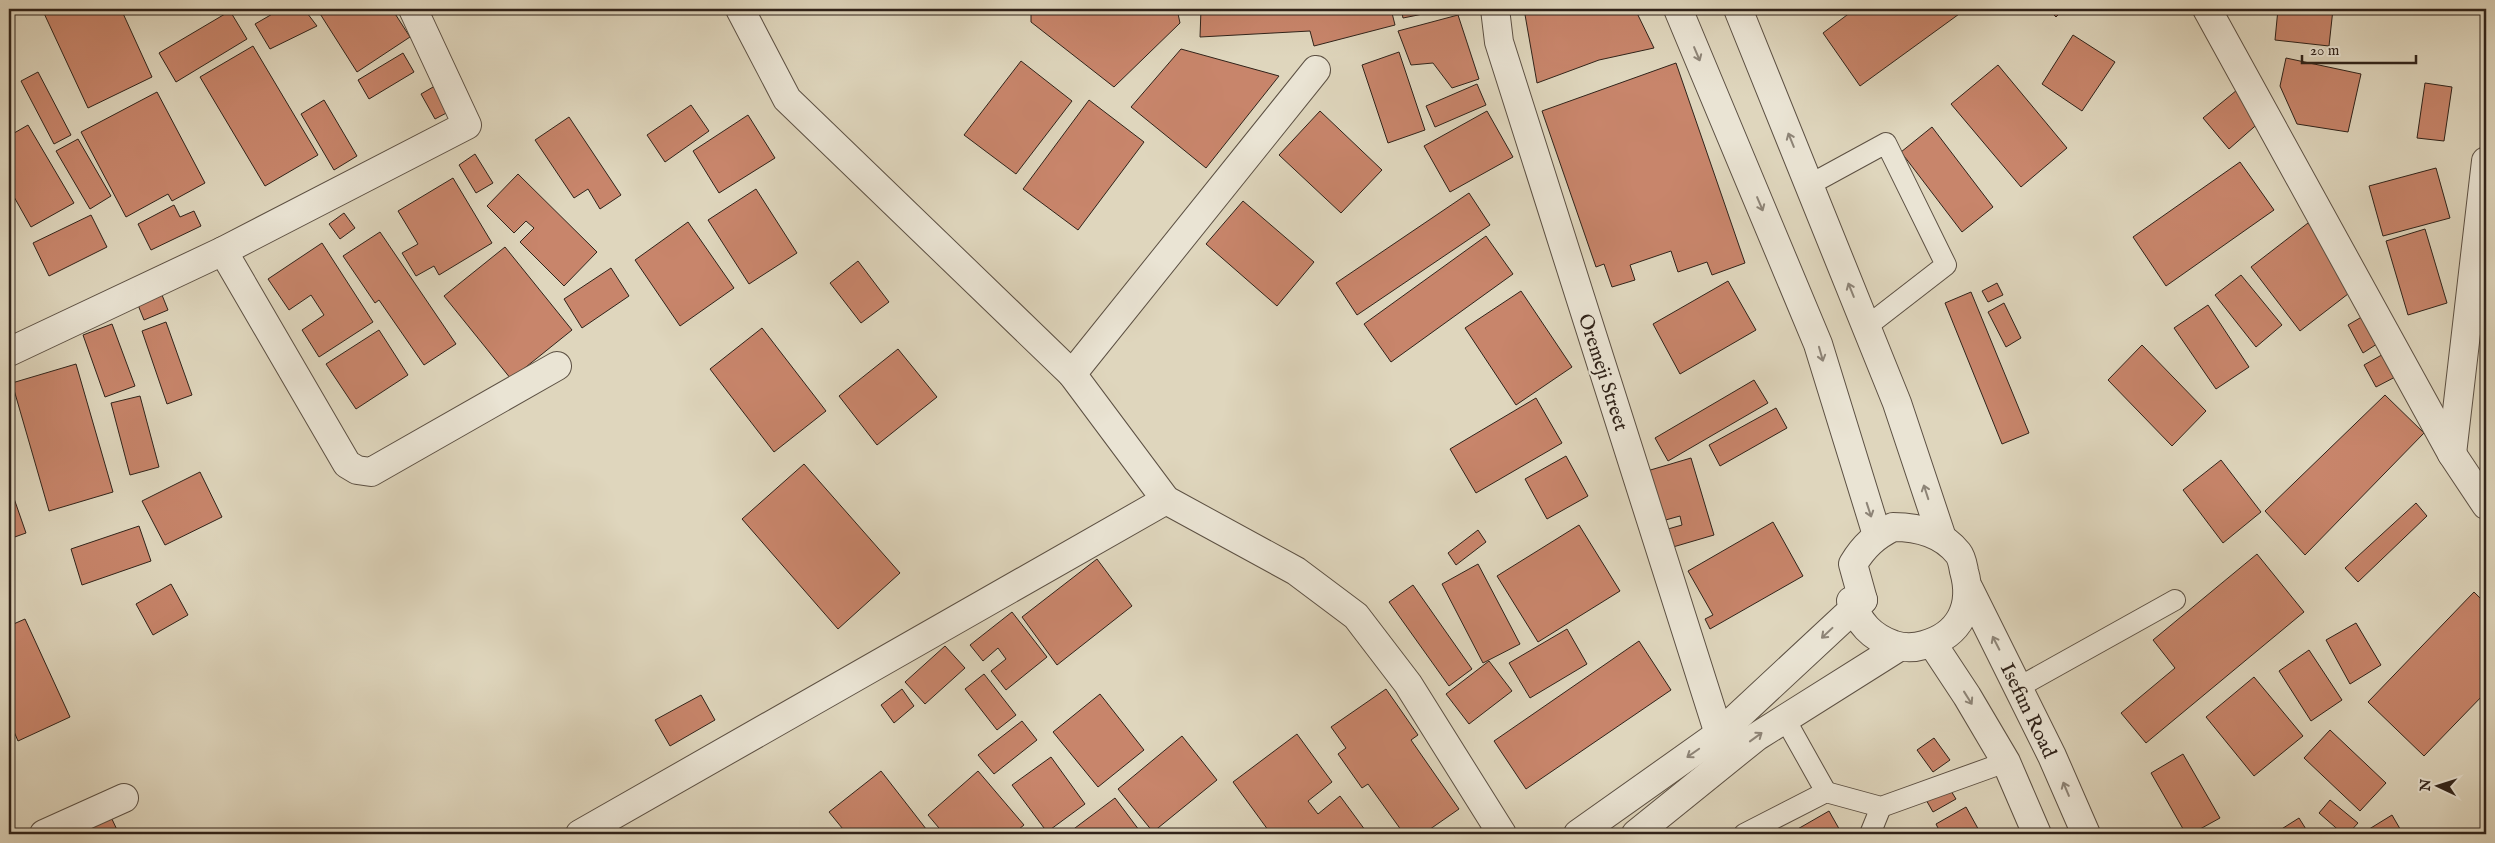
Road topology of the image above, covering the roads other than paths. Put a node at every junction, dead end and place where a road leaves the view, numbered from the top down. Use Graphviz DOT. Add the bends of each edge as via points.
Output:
graph roads {
  1 [pos="413,9"];
  2 [pos="740,9"];
  3 [pos="1495,9"];
  4 [pos="1678,9"];
  5 [pos="1738,9"];
  6 [pos="2207,9"];
  7 [pos="1316,70"];
  8 [pos="2486,161"];
  9 [pos="1809,185"];
  10 [pos="223,251"];
  11 [pos="1866,327"];
  12 [pos="9,352"];
  13 [pos="557,366"];
  14 [pos="1072,374"];
  15 [pos="2452,454"];
  16 [pos="1166,500"];
  17 [pos="2486,506"];
  18 [pos="1877,535"];
  19 [pos="1942,538"];
  20 [pos="1969,589"];
  21 [pos="1863,600"];
  22 [pos="2175,600"];
  23 [pos="1932,643"];
  24 [pos="1899,647"];
  25 [pos="2019,687"];
  26 [pos="1785,718"];
  27 [pos="1719,734"];
  28 [pos="2006,762"];
  29 [pos="1826,792"];
  30 [pos="124,798"];
  31 [pos="1880,807"];
  32 [pos="44,834"];
  33 [pos="580,834"];
  34 [pos="1502,834"];
  35 [pos="1578,834"];
  36 [pos="1636,834"];
  37 [pos="1744,834"];
  38 [pos="1870,834"];
  39 [pos="2037,834"];
  40 [pos="2086,834"];
  1 -- 10 [label="street" via="467,125"];
  2 -- 14 [label="street" via="787,99"];
  3 -- 27 [label="street, Oremeji Street" via="1498,42"];
  4 -- 18 [label="street, one-way" via="1818,344"];
  9 -- 5 [label="street, one-way"];
  6 -- 15 [label="street"];
  7 -- 14 [label="street"];
  8 -- 15 [label="street"];
  11 -- 9 [label="street, one-way"];
  9 -- 11 [label="lane" via="1886,143 1946,265"];
  10 -- 12 [label="street"];
  10 -- 13 [label="street" via="347,464 357,470 371,472"];
  19 -- 11 [label="street, one-way" via="1897,403"];
  14 -- 16 [label="street"];
  15 -- 17 [label="street"];
  16 -- 33 [label="street"];
  16 -- 34 [label="street" via="1296,571 1356,616 1408,684"];
  18 -- 19 [label="street" via="1893,527 1910,527"];
  18 -- 21 [label="street" via="1853,564"];
  19 -- 20 [label="street" via="1960,554"];
  20 -- 23 [label="street" via="1965,609 1957,624"];
  25 -- 20 [label="street, Isefun Road, one-way"];
  21 -- 24 [label="street" via="1851,600 1857,617 1868,632"];
  21 -- 27 [label="street, one-way"];
  22 -- 25 [label="lane"];
  23 -- 24 [label="street"];
  23 -- 28 [label="street, one-way"];
  24 -- 26 [label="street"];
  40 -- 25 [label="street, Isefun Road, one-way"];
  26 -- 29 [label="lane"];
  36 -- 26 [label="street, one-way" via="1756,737"];
  27 -- 35 [label="street, one-way"];
  28 -- 31 [label="lane"];
  28 -- 39 [label="street"];
  29 -- 31 [label="lane"];
  29 -- 37 [label="lane"];
  30 -- 32 [label="street"];
  31 -- 38 [label="lane"];
}
